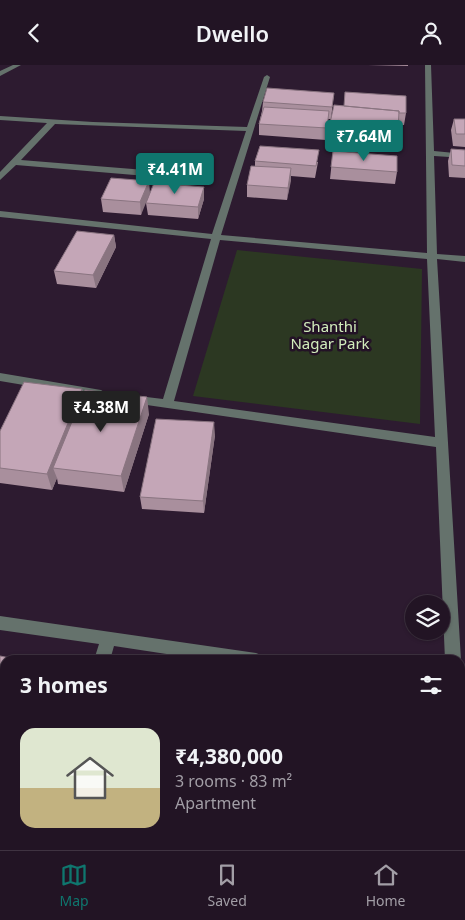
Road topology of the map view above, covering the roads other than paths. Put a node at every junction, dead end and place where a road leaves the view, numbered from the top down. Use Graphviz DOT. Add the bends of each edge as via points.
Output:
graph roads {
  1 [pos="18,65"];
  2 [pos="428,65"];
  3 [pos="0,74"];
  4 [pos="267,77"];
  5 [pos="0,119"];
  6 [pos="53,122"];
  7 [pos="250,129"];
  8 [pos="430,153"];
  9 [pos="465,156"];
  10 [pos="14,162"];
  11 [pos="170,175"];
  12 [pos="0,177"];
  13 [pos="0,214"];
  14 [pos="216,237"];
  15 [pos="432,257"];
  16 [pos="465,259"];
  17 [pos="0,377"];
  18 [pos="167,405"];
  19 [pos="442,443"];
  20 [pos="0,623"];
  21 [pos="108,639"];
  22 [pos="103,655"];
  23 [pos="221,655"];
  24 [pos="453,655"];
  1 -- 3 [label="street"];
  2 -- 8 [label="street"];
  4 -- 7 [label="street"];
  5 -- 6 [label="street"];
  6 -- 7 [label="street"];
  6 -- 10 [label="street"];
  7 -- 14 [label="street"];
  8 -- 9 [label="street"];
  8 -- 15 [label="street"];
  10 -- 11 [label="street"];
  10 -- 12 [label="street"];
  13 -- 14 [label="street"];
  14 -- 15 [label="street"];
  14 -- 18 [label="street"];
  15 -- 16 [label="street"];
  15 -- 19 [label="street"];
  17 -- 18 [label="street"];
  18 -- 19 [label="street"];
  19 -- 24 [label="street"];
  20 -- 21 [label="street"];
  21 -- 22 [label="street"];
  21 -- 23 [label="street"];
}
